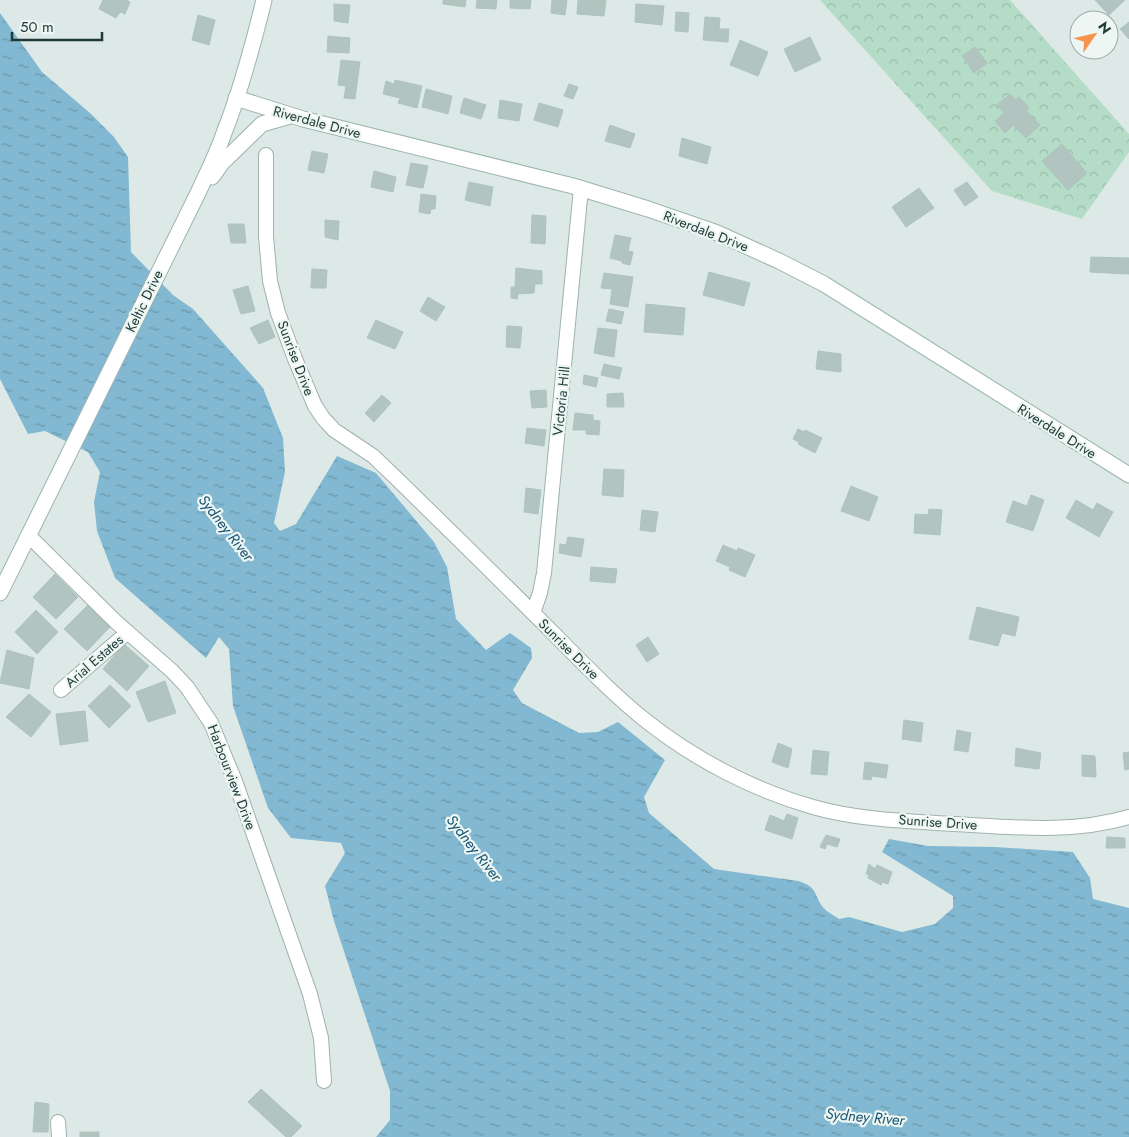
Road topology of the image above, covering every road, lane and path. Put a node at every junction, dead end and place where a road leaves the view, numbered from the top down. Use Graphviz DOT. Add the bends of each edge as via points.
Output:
graph roads {
  1 [pos="264,0"];
  2 [pos="236,98"];
  3 [pos="291,116"];
  4 [pos="266,155"];
  5 [pos="581,188"];
  6 [pos="198,194"];
  7 [pos="1129,474"];
  8 [pos="29,536"];
  9 [pos="0,593"];
  10 [pos="533,613"];
  11 [pos="128,632"];
  12 [pos="61,690"];
  13 [pos="1129,817"];
  14 [pos="324,1081"];
  15 [pos="58,1122"];
  16 [pos="59,1137"];
  1 -- 2 [label="main road, Keltic Drive"];
  2 -- 3 [label="main road, Riverdale Drive"];
  2 -- 6 [label="main road, Keltic Drive"];
  3 -- 5 [label="main road, Riverdale Drive"];
  3 -- 6 [label="main road" via="262,124 222,163"];
  4 -- 10 [label="street, Sunrise Drive" via="266,237 272,292 315,406 330,426 373,456"];
  5 -- 7 [label="main road, Riverdale Drive" via="715,232 824,284"];
  5 -- 10 [label="street, Victoria Hill" via="544,573"];
  6 -- 8 [label="main road, Keltic Drive"];
  8 -- 9 [label="main road, Keltic Drive"];
  8 -- 11 [label="street, Harbourview Drive"];
  10 -- 13 [label="street, Sunrise Drive" via="646,721 727,773 797,802 858,816 1043,829 1102,824"];
  11 -- 12 [label="street, Arial Estates"];
  11 -- 14 [label="street, Harbourview Drive" via="188,687 219,739 310,994 320,1038"];
  15 -- 16 [label="street"];
}
